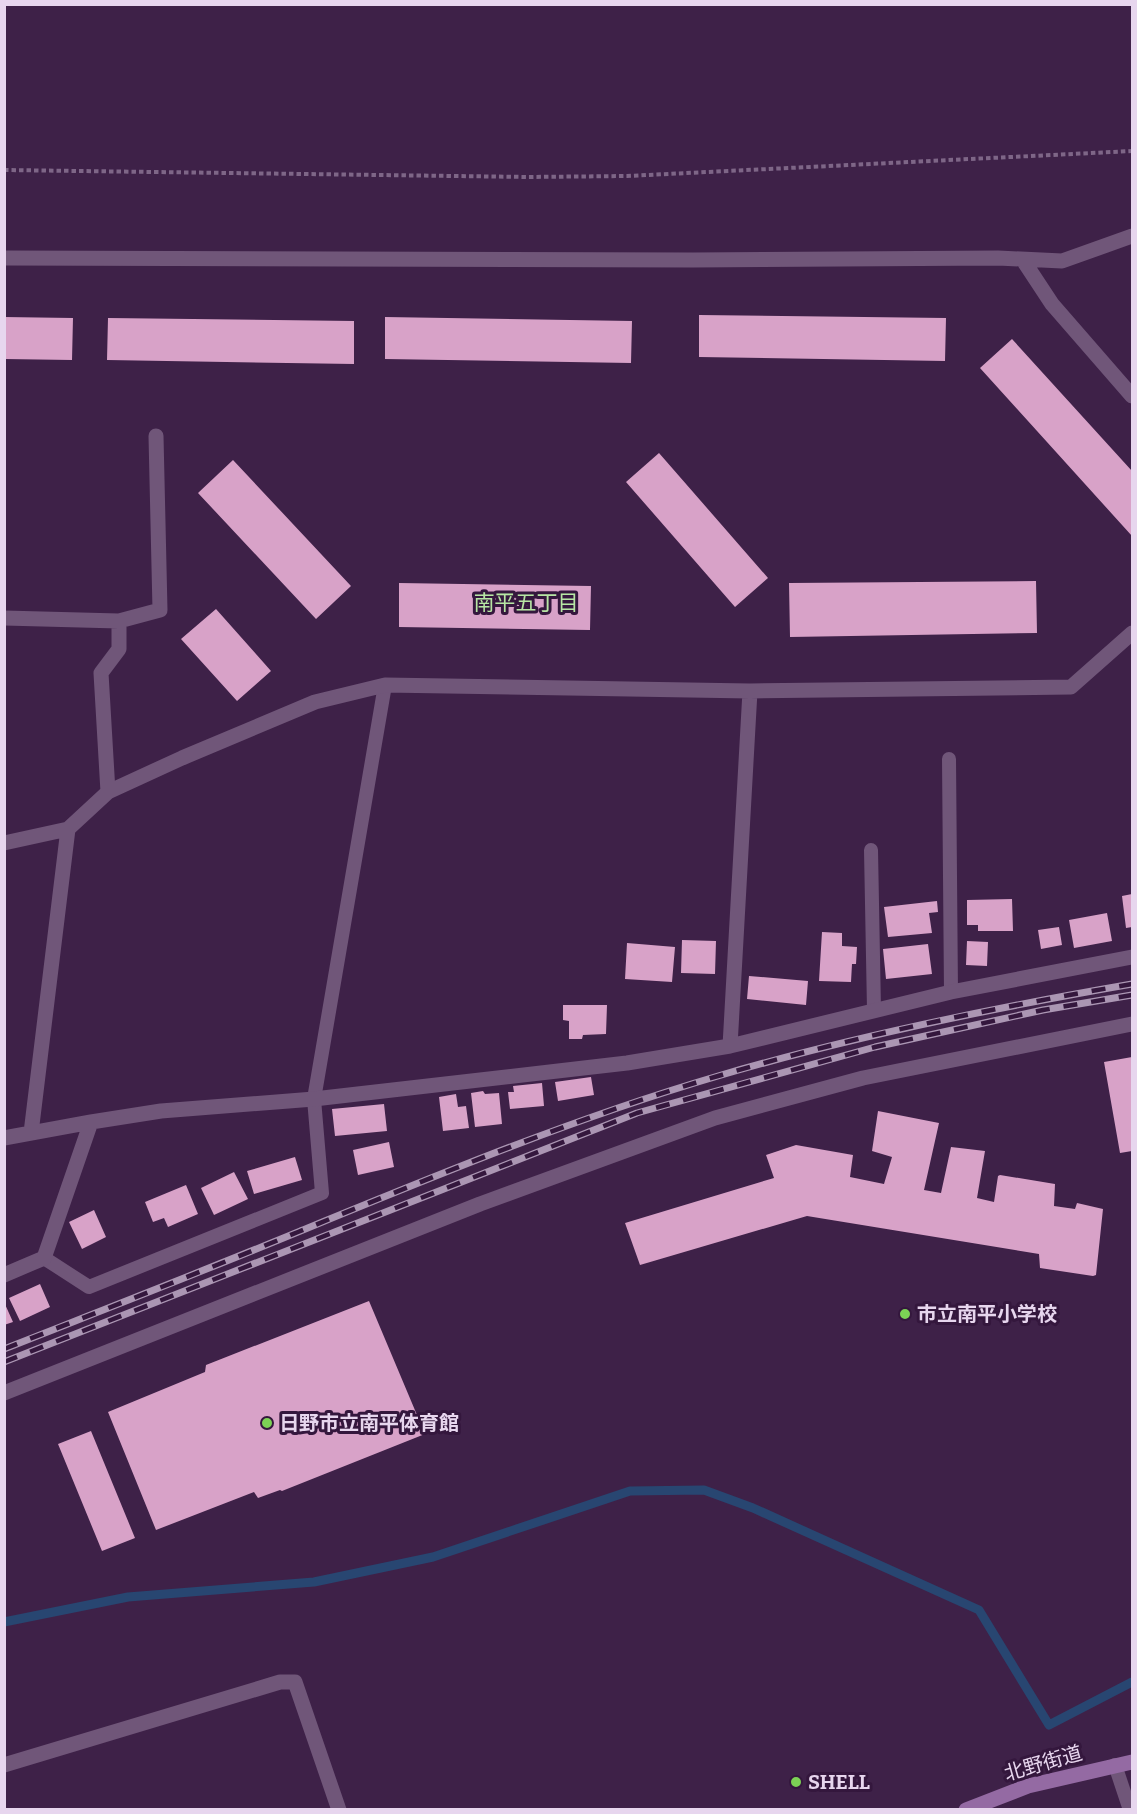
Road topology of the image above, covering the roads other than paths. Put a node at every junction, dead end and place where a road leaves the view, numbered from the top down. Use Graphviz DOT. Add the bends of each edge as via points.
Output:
graph roads {
  1 [pos="1132,236"];
  2 [pos="4,258"];
  3 [pos="1023,260"];
  4 [pos="1132,396"];
  5 [pos="156,436"];
  6 [pos="4,618"];
  7 [pos="119,621"];
  8 [pos="1132,633"];
  9 [pos="385,685"];
  10 [pos="750,690"];
  11 [pos="949,759"];
  12 [pos="108,792"];
  13 [pos="68,829"];
  14 [pos="4,843"];
  15 [pos="872,850"];
  16 [pos="1132,957"];
  17 [pos="951,992"];
  18 [pos="874,1010"];
  19 [pos="1132,1024"];
  20 [pos="730,1046"];
  21 [pos="314,1099"];
  22 [pos="91,1122"];
  23 [pos="31,1132"];
  24 [pos="4,1138"];
  25 [pos="44,1258"];
  26 [pos="4,1275"];
  27 [pos="4,1393"];
  28 [pos="1132,1762"];
  29 [pos="4,1765"];
  30 [pos="1115,1765"];
  31 [pos="339,1809"];
  32 [pos="966,1809"];
  33 [pos="1130,1809"];
  1 -- 3 [label="street" via="1062,261"];
  2 -- 3 [label="street"];
  3 -- 4 [label="street" via="1052,304"];
  5 -- 7 [label="street" via="160,610"];
  6 -- 7 [label="street"];
  7 -- 12 [label="street" via="120,649 101,673"];
  8 -- 10 [label="street" via="1071,687"];
  9 -- 10 [label="street"];
  9 -- 12 [label="street" via="315,702"];
  9 -- 21 [label="lane"];
  10 -- 20 [label="street"];
  11 -- 17 [label="lane"];
  12 -- 13 [label="street"];
  13 -- 14 [label="street"];
  13 -- 23 [label="street"];
  15 -- 18 [label="lane"];
  16 -- 17 [label="street"];
  17 -- 18 [label="street"];
  18 -- 20 [label="street"];
  19 -- 27 [label="street" via="863,1078 715,1118 480,1204"];
  20 -- 21 [label="street" via="627,1063"];
  21 -- 22 [label="street" via="161,1111"];
  21 -- 25 [label="lane" via="322,1193 89,1287"];
  22 -- 23 [label="street"];
  22 -- 25 [label="street"];
  23 -- 24 [label="street"];
  25 -- 26 [label="street"];
  28 -- 30 [label="main road, 北野街道"];
  29 -- 31 [label="street" via="280,1682 295,1682"];
  30 -- 32 [label="main road, 北野街道" via="1028,1786"];
  30 -- 33 [label="lane"];
}
